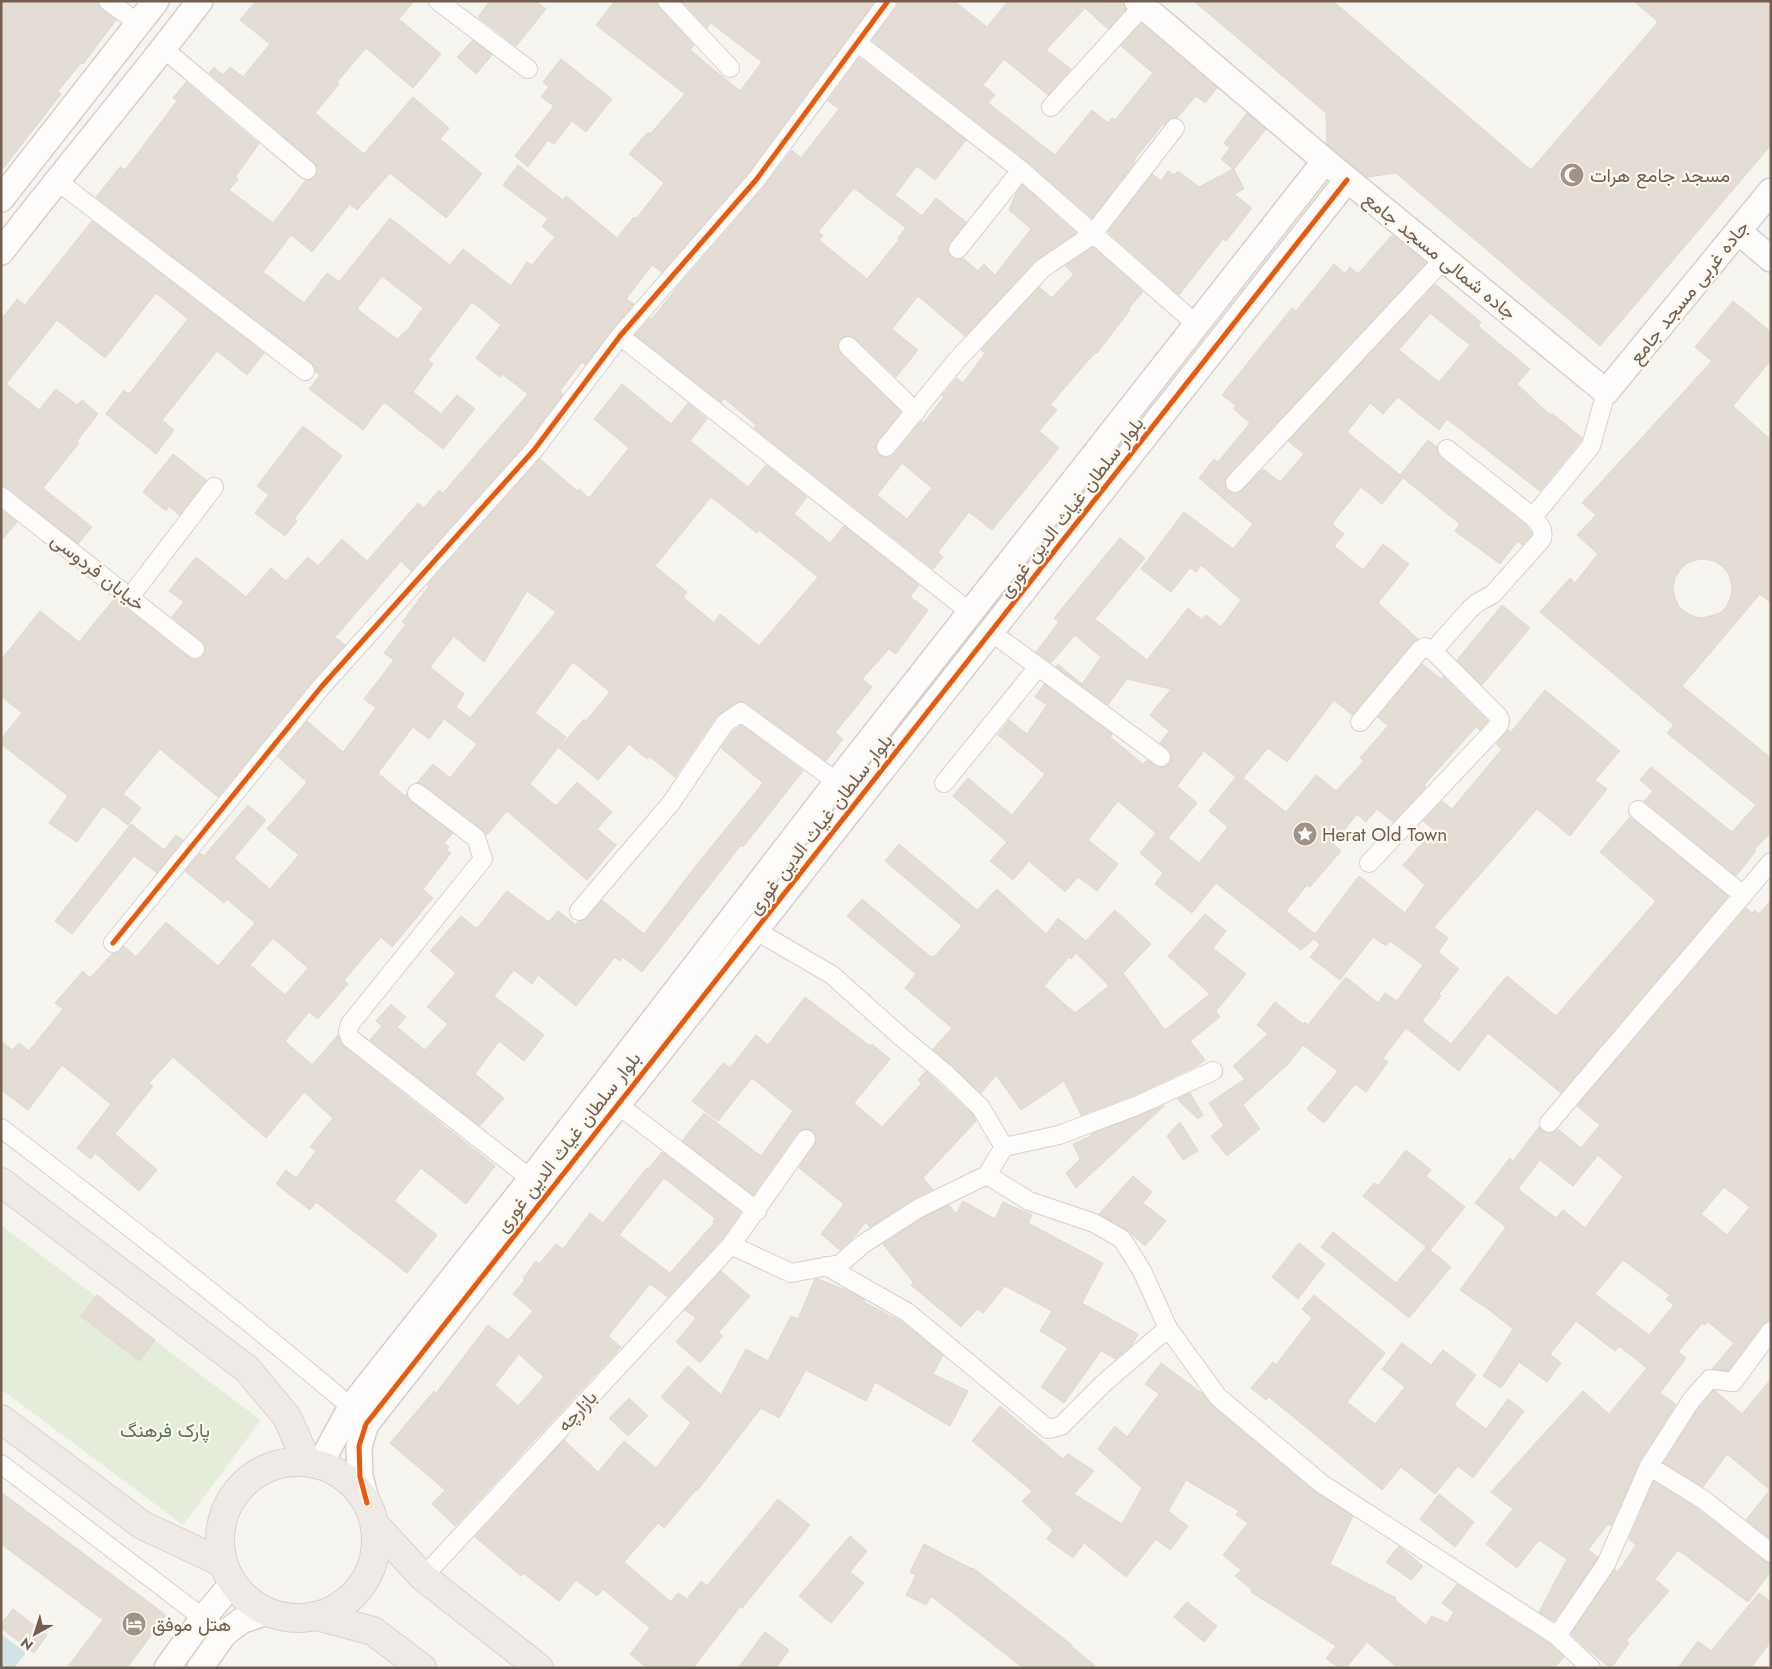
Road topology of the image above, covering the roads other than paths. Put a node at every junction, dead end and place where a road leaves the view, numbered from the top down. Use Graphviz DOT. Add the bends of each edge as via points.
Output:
graph roads {
  1 [pos="108,1"];
  2 [pos="156,1"];
  3 [pos="200,1"];
  4 [pos="438,1"];
  5 [pos="667,1"];
  6 [pos="888,1"];
  7 [pos="1140,4"];
  8 [pos="138,23"];
  9 [pos="858,43"];
  10 [pos="164,49"];
  11 [pos="730,68"];
  12 [pos="528,69"];
  13 [pos="1051,107"];
  14 [pos="1175,128"];
  15 [pos="1325,161"];
  16 [pos="307,170"];
  17 [pos="1021,170"];
  18 [pos="56,180"];
  19 [pos="1347,180"];
  20 [pos="1,199"];
  21 [pos="1768,201"];
  22 [pos="1738,231"];
  23 [pos="1092,235"];
  24 [pos="958,249"];
  25 [pos="1,252"];
  26 [pos="1771,259"];
  27 [pos="1443,260"];
  28 [pos="1196,324"];
  29 [pos="620,336"];
  30 [pos="848,346"];
  31 [pos="305,371"];
  32 [pos="1606,392"];
  33 [pos="916,412"];
  34 [pos="886,447"];
  35 [pos="1447,449"];
  36 [pos="1235,483"];
  37 [pos="214,486"];
  38 [pos="1,496"];
  39 [pos="1533,517"];
  40 [pos="130,597"];
  41 [pos="970,612"];
  42 [pos="991,632"];
  43 [pos="195,650"];
  44 [pos="1433,651"];
  45 [pos="1038,667"];
  46 [pos="1360,722"];
  47 [pos="1162,757"];
  48 [pos="836,782"];
  49 [pos="944,783"];
  50 [pos="417,793"];
  51 [pos="1638,810"];
  52 [pos="1771,862"];
  53 [pos="1369,863"];
  54 [pos="1743,895"];
  55 [pos="579,911"];
  56 [pos="755,930"];
  57 [pos="113,943"];
  58 [pos="1214,1071"];
  59 [pos="617,1104"];
  60 [pos="1550,1123"];
  61 [pos="1,1128"];
  62 [pos="806,1139"];
  63 [pos="1004,1147"];
  64 [pos="987,1175"];
  65 [pos="531,1179"];
  66 [pos="1,1182"];
  67 [pos="757,1211"];
  68 [pos="731,1245"];
  69 [pos="826,1266"];
  70 [pos="1168,1328"];
  71 [pos="1771,1330"];
  72 [pos="358,1416"];
  73 [pos="1,1419"];
  74 [pos="1,1464"];
  75 [pos="313,1464"];
  76 [pos="1649,1466"];
  77 [pos="371,1514"];
  78 [pos="1771,1554"];
  79 [pos="228,1573"];
  80 [pos="423,1578"];
  81 [pos="317,1616"];
  82 [pos="288,1617"];
  83 [pos="203,1618"];
  84 [pos="224,1634"];
  85 [pos="1557,1636"];
  86 [pos="167,1668"];
  87 [pos="200,1668"];
  88 [pos="422,1668"];
  89 [pos="539,1668"];
  90 [pos="1591,1668"];
  1 -- 8 [label="street"];
  2 -- 8 [label="street"];
  3 -- 10 [label="street"];
  4 -- 12 [label="street"];
  5 -- 11 [label="street"];
  6 -- 9 [label="street"];
  7 -- 13 [label="street"];
  7 -- 15 [label="street, جاده شمالی مسجد جامع"];
  8 -- 20 [label="street"];
  9 -- 17 [label="street"];
  9 -- 29 [label="street" via="756,180"];
  10 -- 16 [label="street"];
  10 -- 18 [label="street"];
  14 -- 23 [label="street"];
  15 -- 19 [label="street, جاده شمالی مسجد جامع"];
  15 -- 28 [label="street"];
  17 -- 23 [label="street"];
  17 -- 24 [label="street"];
  18 -- 25 [label="street"];
  18 -- 31 [label="street"];
  19 -- 27 [label="street, جاده شمالی مسجد جامع"];
  19 -- 42 [label="street, بلوار سلطان غیاث الدین غوری"];
  21 -- 22 [label="street, جاده غربی مسجد جامع"];
  22 -- 26 [label="street"];
  22 -- 32 [label="street, جاده غربی مسجد جامع"];
  23 -- 28 [label="street"];
  23 -- 33 [label="street" via="1043,268 958,360"];
  27 -- 32 [label="street, جاده شمالی مسجد جامع"];
  27 -- 36 [label="street"];
  28 -- 41 [label="street"];
  29 -- 41 [label="street"];
  29 -- 57 [label="street" via="534,450 322,686"];
  30 -- 33 [label="street"];
  32 -- 39 [label="street" via="1592,446"];
  33 -- 34 [label="street"];
  35 -- 39 [label="street"];
  37 -- 40 [label="street"];
  38 -- 40 [label="street, خیابان فردوسی"];
  39 -- 44 [label="street" via="1544,532 1542,539 1493,594 1469,610"];
  40 -- 43 [label="street, خیابان فردوسی"];
  41 -- 48 [label="street"];
  42 -- 45 [label="street"];
  42 -- 56 [label="street, بلوار سلطان غیاث الدین غوری"];
  44 -- 46 [label="street" via="1425,647 1420,650"];
  44 -- 53 [label="street" via="1498,716 1499,725"];
  45 -- 47 [label="street"];
  45 -- 49 [label="street"];
  48 -- 55 [label="street" via="741,712 725,723 671,803"];
  48 -- 65 [label="street"];
  50 -- 65 [label="street" via="476,838 483,859 350,1024 350,1038"];
  51 -- 54 [label="street"];
  52 -- 54 [label="street"];
  54 -- 60 [label="street"];
  56 -- 59 [label="street, بلوار سلطان غیاث الدین غوری"];
  56 -- 63 [label="street" via="832,974 981,1108"];
  58 -- 63 [label="street" via="1136,1106 1059,1135"];
  59 -- 67 [label="street"];
  59 -- 72 [label="street, بلوار سلطان غیاث الدین غوری"];
  61 -- 72 [label="street" via="186,1271"];
  62 -- 67 [label="street, بازارچه"];
  63 -- 64 [label="street"];
  64 -- 69 [label="street" via="919,1208 863,1244 840,1264"];
  64 -- 70 [label="street" via="1029,1201 1094,1223 1122,1239 1142,1271"];
  65 -- 72 [label="street"];
  66 -- 75 [label="highway" via="247,1369 287,1417"];
  67 -- 68 [label="street, بازارچه"];
  68 -- 69 [label="street" via="790,1273"];
  68 -- 80 [label="street, بازارچه"];
  69 -- 70 [label="street" via="908,1312 1048,1429 1061,1426 1104,1383"];
  70 -- 85 [label="street" via="1218,1397 1322,1484"];
  71 -- 76 [label="street" via="1733,1382 1710,1378 1692,1399"];
  72 -- 75 [label="street"];
  72 -- 77 [label="street, بلوار سلطان غیاث الدین غوری" via="360,1477"];
  73 -- 79 [label="highway" via="142,1525"];
  74 -- 83 [label="street"];
  75 -- 77 [label="highway" via="339,1473 356,1486"];
  75 -- 79 [label="highway" via="281,1463 257,1473 238,1490 224,1512 220,1538"];
  76 -- 78 [label="street" via="1704,1500"];
  76 -- 85 [label="street" via="1606,1564"];
  77 -- 80 [label="highway"];
  77 -- 81 [label="highway" via="376,1549 370,1572 357,1592 339,1607"];
  79 -- 82 [label="highway" via="248,1600 266,1612"];
  79 -- 83 [label="street"];
  80 -- 89 [label="highway"];
  81 -- 82 [label="highway"];
  81 -- 88 [label="highway" via="373,1631"];
  82 -- 84 [label="street" via="267,1612 241,1621"];
  83 -- 84 [label="street"];
  83 -- 86 [label="street"];
  84 -- 87 [label="street"];
  85 -- 90 [label="street"];
}
